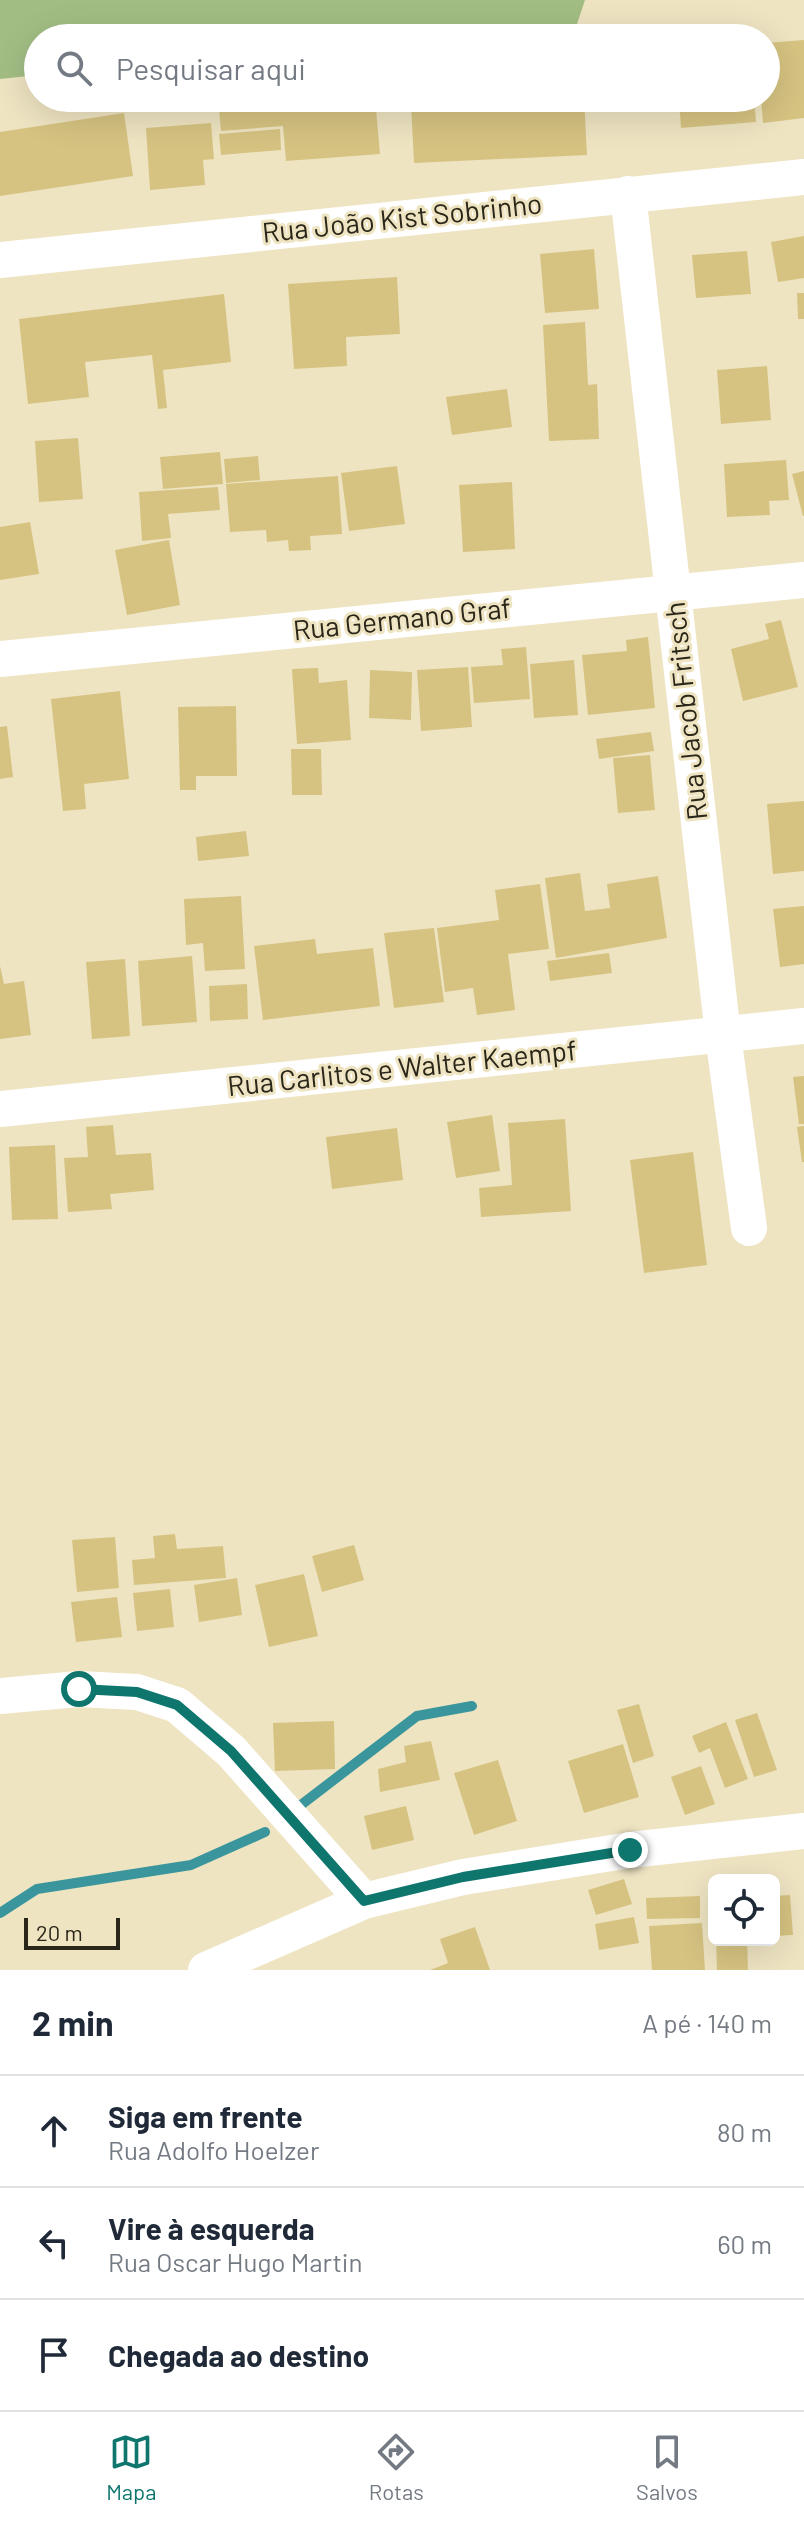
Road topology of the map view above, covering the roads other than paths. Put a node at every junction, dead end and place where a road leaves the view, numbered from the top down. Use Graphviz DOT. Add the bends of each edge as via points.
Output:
graph roads {
  1 [pos="804,177"];
  2 [pos="628,194"];
  3 [pos="0,260"];
  4 [pos="804,580"];
  5 [pos="673,593"];
  6 [pos="0,659"];
  7 [pos="804,1026"];
  8 [pos="723,1035"];
  9 [pos="0,1109"];
  10 [pos="749,1228"];
  11 [pos="0,1696"];
  12 [pos="804,1831"];
  13 [pos="364,1901"];
  14 [pos="206,1970"];
  1 -- 2 [label="street, Rua João Kist Sobrinho"];
  2 -- 3 [label="street, Rua João Kist Sobrinho"];
  2 -- 5 [label="street, Rua Jacob Fritsch"];
  4 -- 5 [label="street, Rua Germano Graf"];
  5 -- 6 [label="street, Rua Germano Graf"];
  5 -- 8 [label="street, Rua Jacob Fritsch"];
  7 -- 8 [label="street, Rua Carlitos e Walter Kaempf"];
  8 -- 9 [label="street, Rua Carlitos e Walter Kaempf"];
  8 -- 10 [label="street, Rua Jacob Fritsch"];
  11 -- 13 [label="street" via="122,1691 177,1705 231,1751"];
  12 -- 13 [label="street" via="630,1850 463,1877"];
  13 -- 14 [label="street"];
}
